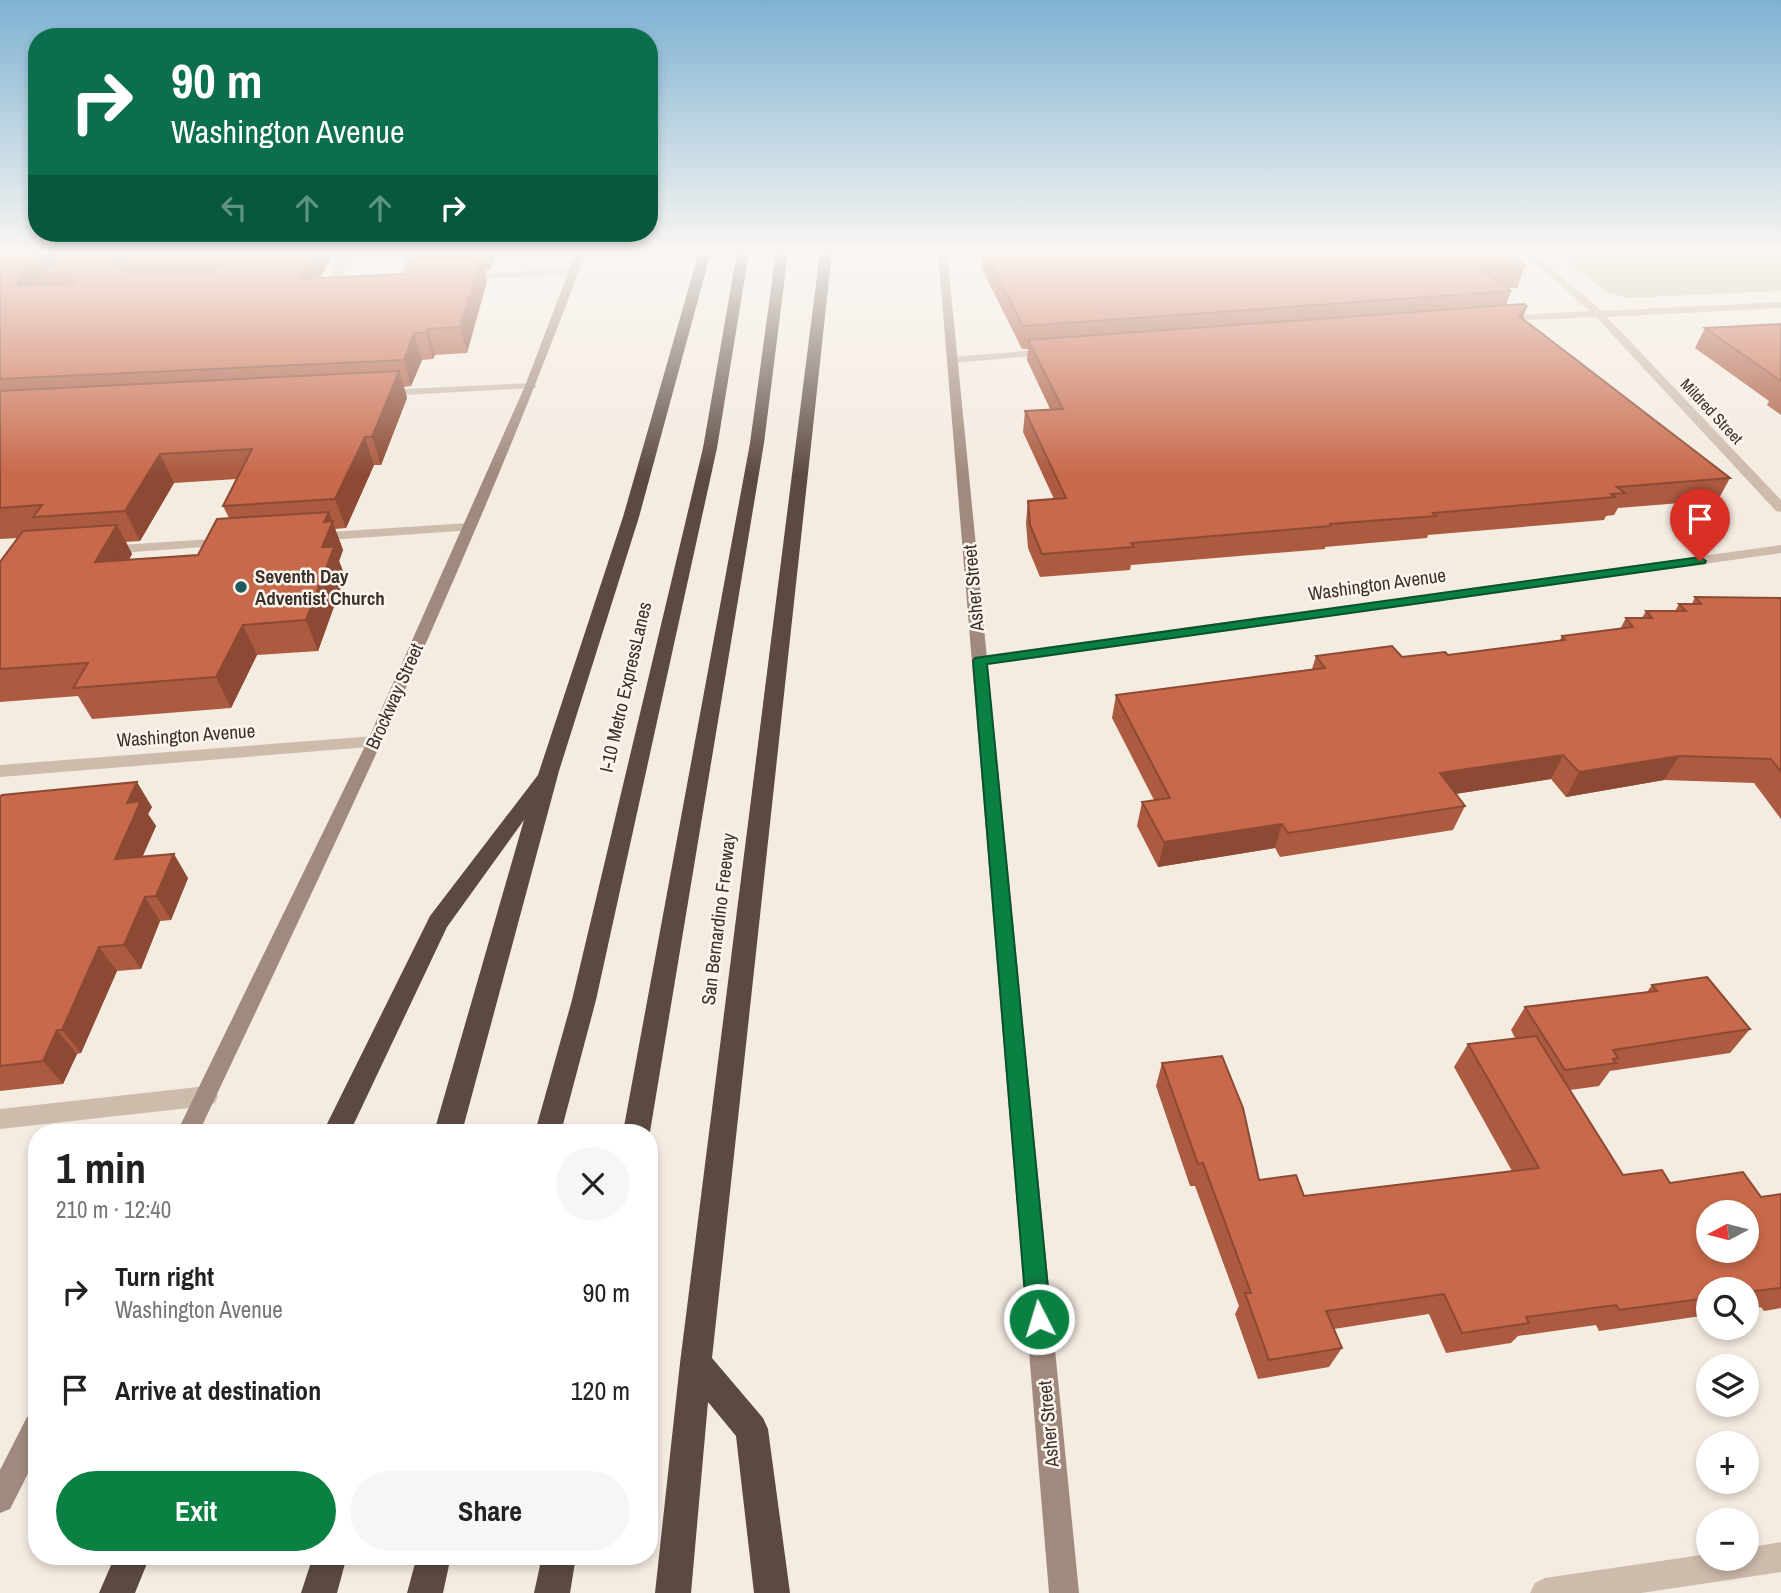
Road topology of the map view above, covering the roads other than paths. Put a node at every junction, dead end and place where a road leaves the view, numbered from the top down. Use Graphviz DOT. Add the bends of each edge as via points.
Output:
graph roads {
  1 [pos="554,326"];
  2 [pos="684,326"];
  3 [pos="730,326"];
  4 [pos="772,326"];
  5 [pos="817,326"];
  6 [pos="950,326"];
  7 [pos="1610,326"];
  8 [pos="1057,352"];
  9 [pos="953,360"];
  10 [pos="531,386"];
  11 [pos="369,394"];
  12 [pos="1781,508"];
  13 [pos="469,527"];
  14 [pos="303,537"];
  15 [pos="248,541"];
  16 [pos="1781,549"];
  17 [pos="96,550"];
  18 [pos="980,661"];
  19 [pos="375,742"];
  20 [pos="0,771"];
  21 [pos="549,771"];
  22 [pos="206,1096"];
  23 [pos="0,1119"];
  24 [pos="192,1124"];
  25 [pos="340,1124"];
  26 [pos="451,1124"];
  27 [pos="550,1124"];
  28 [pos="637,1124"];
  29 [pos="696,1363"];
  30 [pos="28,1445"];
  31 [pos="0,1499"];
  32 [pos="1781,1557"];
  33 [pos="129,1565"];
  34 [pos="327,1565"];
  35 [pos="432,1565"];
  36 [pos="557,1565"];
  37 [pos="117,1593"];
  38 [pos="319,1593"];
  39 [pos="425,1593"];
  40 [pos="552,1593"];
  41 [pos="673,1593"];
  42 [pos="772,1593"];
  43 [pos="1064,1593"];
  44 [pos="1545,1593"];
  1 -- 10 [label="street, Brockway Street"];
  2 -- 21 [label="highway" via="631,517"];
  3 -- 27 [label="highway, I-10 Metro ExpressLanes" via="707,461 584,1000"];
  4 -- 28 [label="highway" via="757,443"];
  5 -- 29 [label="highway, San Bernardino Freeway"];
  6 -- 9 [label="street, Asher Street"];
  7 -- 12 [label="street, Mildred Street"];
  8 -- 9 [label="street"];
  9 -- 18 [label="street, Asher Street"];
  10 -- 11 [label="street"];
  10 -- 13 [label="street, Brockway Street"];
  13 -- 14 [label="street"];
  13 -- 19 [label="street, Brockway Street"];
  15 -- 17 [label="street"];
  16 -- 18 [label="street, Washington Avenue"];
  18 -- 43 [label="street, Asher Street"];
  19 -- 20 [label="street, Washington Avenue"];
  19 -- 22 [label="street, Brockway Street"];
  21 -- 25 [label="highway" via="438,922"];
  21 -- 26 [label="highway"];
  22 -- 23 [label="street"];
  22 -- 24 [label="street, Brockway Street"];
  29 -- 41 [label="highway, San Bernardino Freeway"];
  29 -- 42 [label="highway" via="752,1429"];
  30 -- 31 [label="street"];
  32 -- 44 [label="street"];
  33 -- 37 [label="highway"];
  34 -- 38 [label="highway"];
  35 -- 39 [label="highway"];
  36 -- 40 [label="highway"];
}
